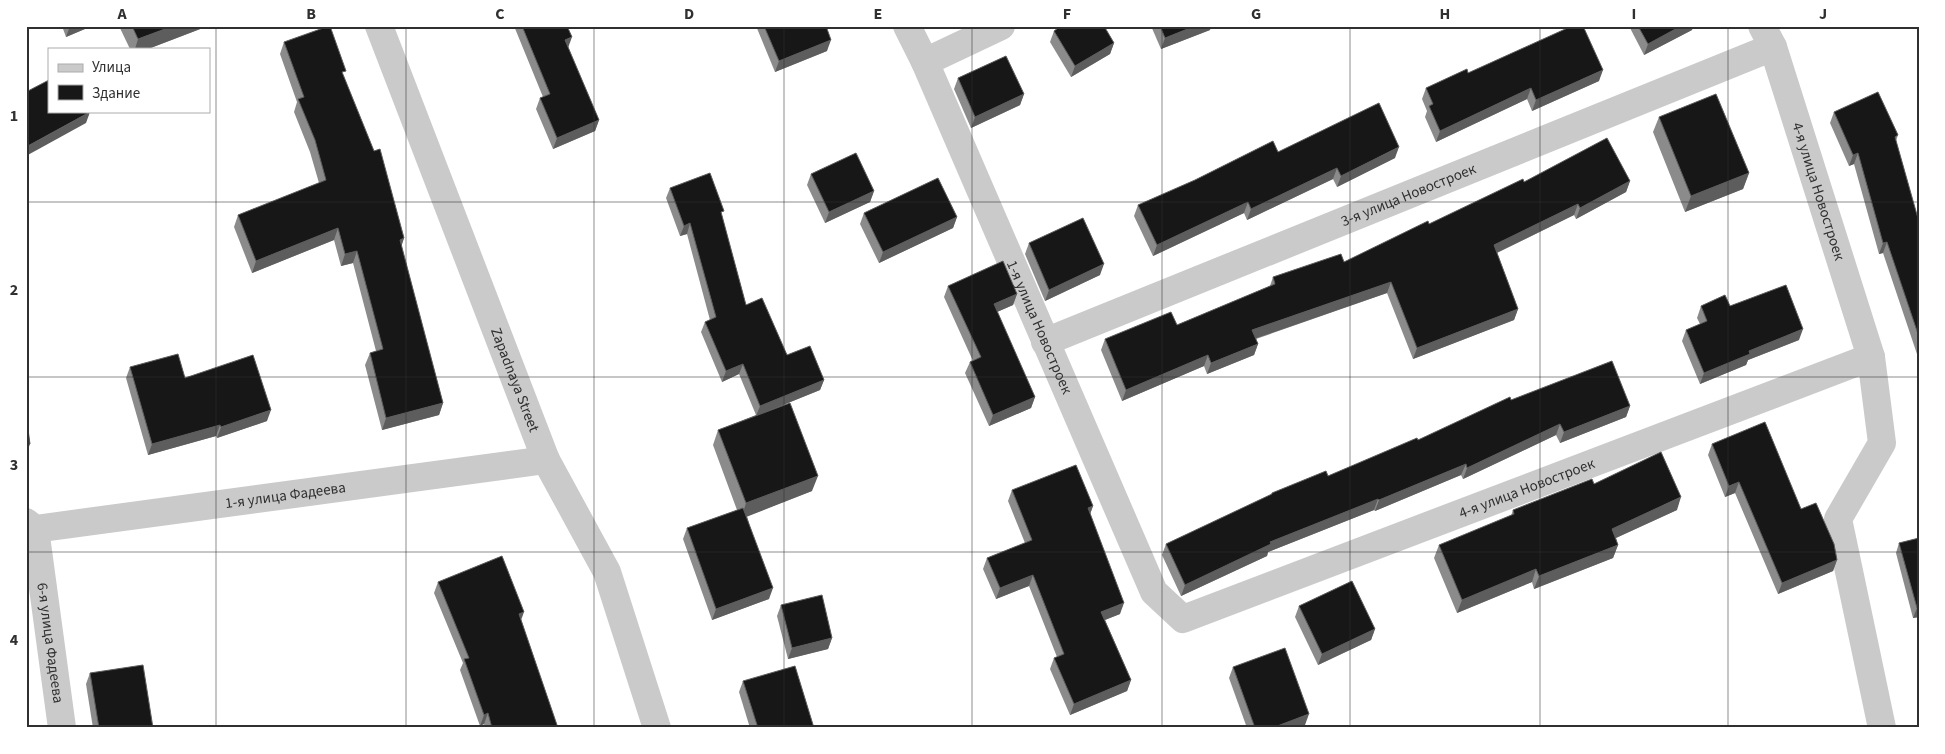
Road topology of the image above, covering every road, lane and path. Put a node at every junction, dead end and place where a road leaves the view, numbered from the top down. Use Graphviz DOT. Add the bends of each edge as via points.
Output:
graph roads {
  1 [pos="379,26"];
  2 [pos="906,26"];
  3 [pos="1001,26"];
  4 [pos="1768,37"];
  5 [pos="925,62"];
  6 [pos="1045,342"];
  7 [pos="1871,357"];
  8 [pos="546,460"];
  9 [pos="30,526"];
  10 [pos="1183,619"];
  11 [pos="62,728"];
  12 [pos="657,728"];
  13 [pos="1882,728"];
  1 -- 8 [label="street, Zapadnaya Street"];
  2 -- 5 [label="street, 1-я улица Новостроек"];
  3 -- 5 [label="street"];
  4 -- 6 [label="street, 3-я улица Новостроек"];
  4 -- 7 [label="street, 4-я улица Новостроек"];
  5 -- 6 [label="street, 1-я улица Новостроек"];
  6 -- 10 [label="street, 1-я улица Новостроек" via="1154,592"];
  7 -- 10 [label="street, 4-я улица Новостроек"];
  7 -- 13 [label="street, 4-я улица Новостроек" via="1882,443 1838,519"];
  8 -- 9 [label="street, 1-я улица Фадеева"];
  8 -- 12 [label="street, Zapadnaya Street" via="607,572"];
  9 -- 11 [label="street, 6-я улица Фадеева"];
}
